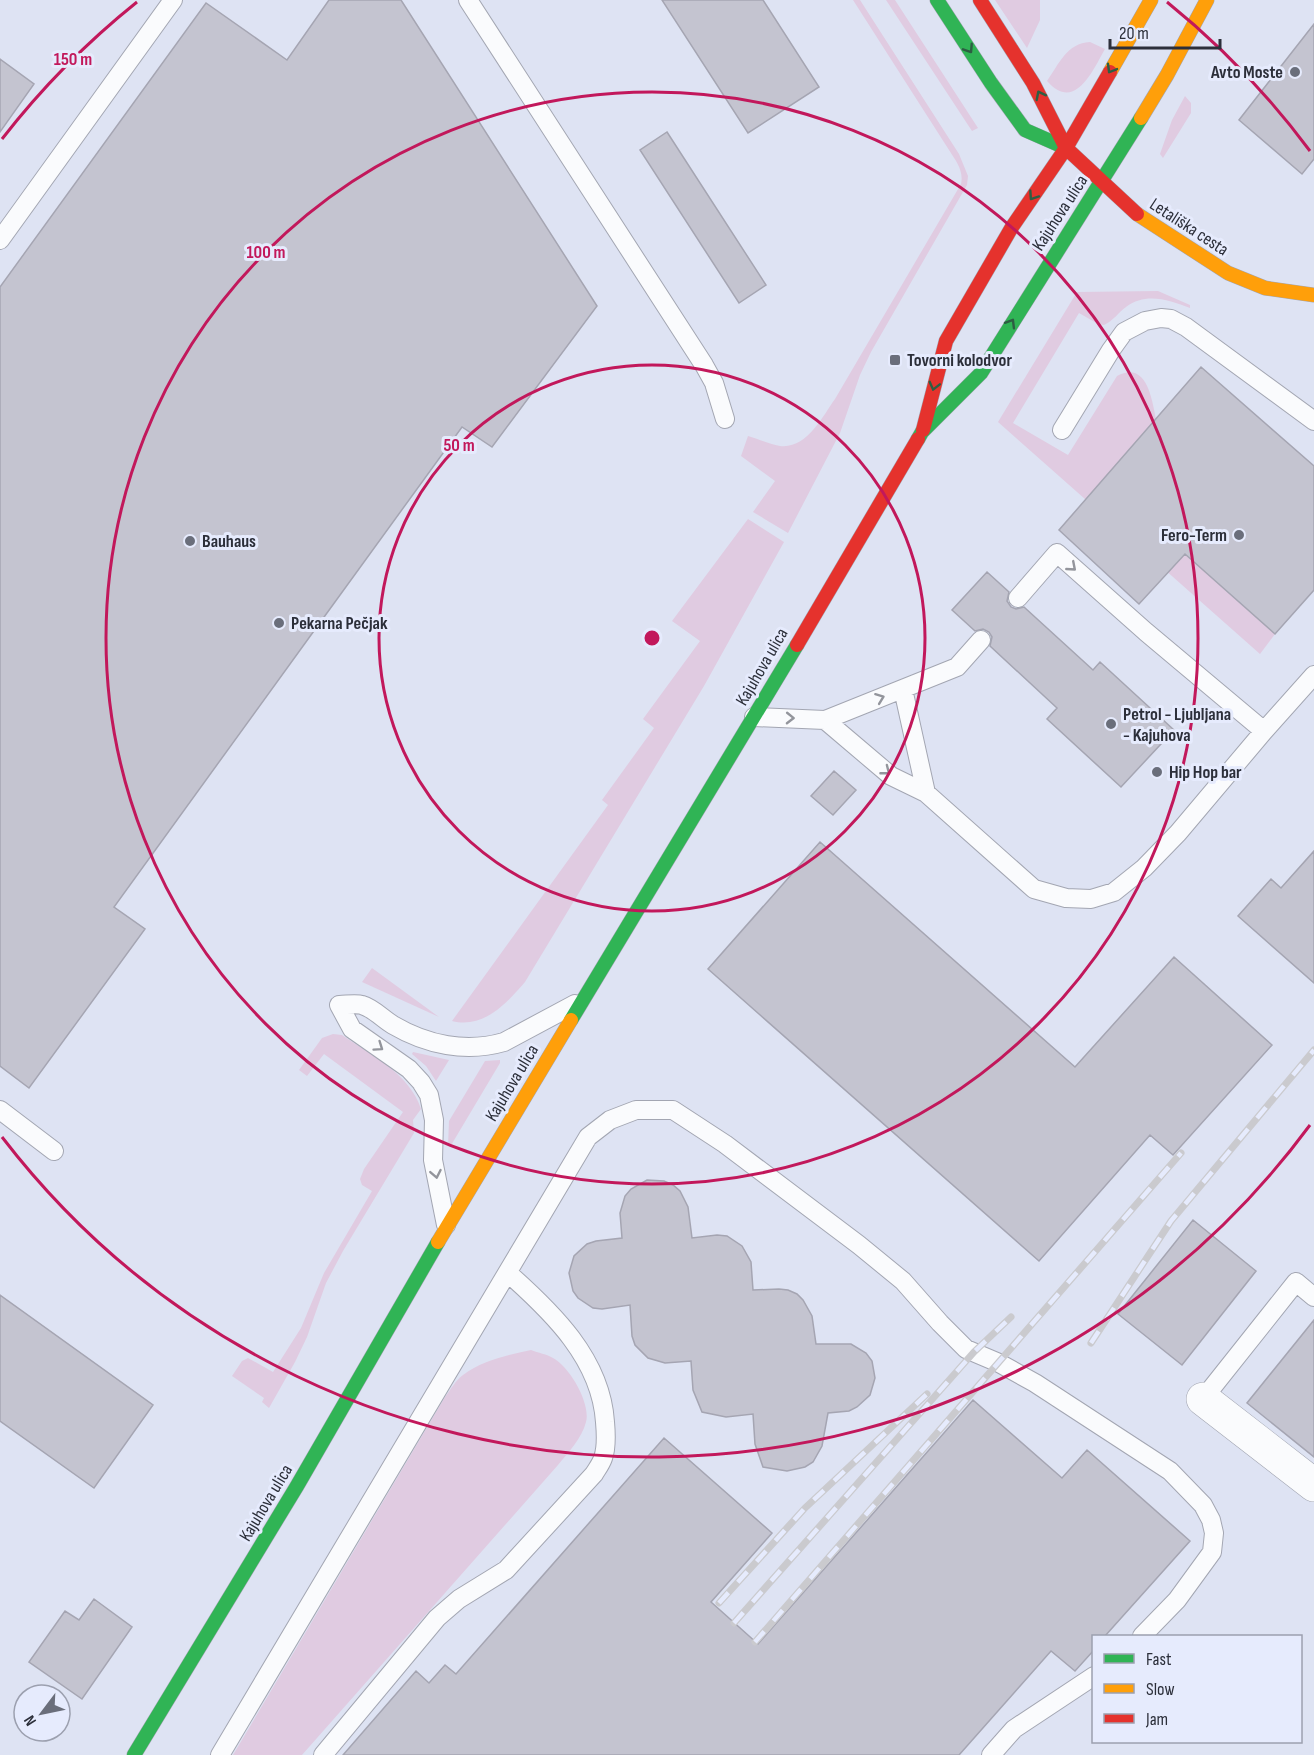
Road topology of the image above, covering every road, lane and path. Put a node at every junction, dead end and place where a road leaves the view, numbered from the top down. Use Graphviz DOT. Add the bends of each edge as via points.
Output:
graph roads {
  1 [pos="173,0"];
  2 [pos="468,0"];
  3 [pos="937,0"];
  4 [pos="980,0"];
  5 [pos="1151,0"];
  6 [pos="1207,0"];
  7 [pos="1066,148"];
  8 [pos="1102,183"];
  9 [pos="0,240"];
  10 [pos="1314,295"];
  11 [pos="725,419"];
  12 [pos="1314,421"];
  13 [pos="1062,430"];
  14 [pos="922,432"];
  15 [pos="1018,598"];
  16 [pos="981,640"];
  17 [pos="1314,675"];
  18 [pos="903,689"];
  19 [pos="754,717"];
  20 [pos="825,720"];
  21 [pos="1264,731"];
  22 [pos="926,793"];
  23 [pos="584,999"];
  24 [pos="0,1110"];
  25 [pos="54,1150"];
  26 [pos="446,1227"];
  27 [pos="508,1273"];
  28 [pos="1314,1297"];
  29 [pos="1203,1399"];
  30 [pos="1314,1485"];
  31 [pos="1143,1635"];
  32 [pos="1092,1677"];
  33 [pos="134,1755"];
  34 [pos="220,1755"];
  35 [pos="323,1755"];
  36 [pos="991,1755"];
  1 -- 9 [label="lane"];
  2 -- 11 [label="lane" via="704,365"];
  3 -- 7 [label="main road, Letališka cesta, one-way" via="1025,130"];
  7 -- 4 [label="main road, Letališka cesta, one-way" via="1034,83"];
  5 -- 7 [label="main road, Kajuhova ulica, one-way"];
  6 -- 8 [label="main road, Kajuhova ulica"];
  7 -- 8 [label="main road, Letališka cesta"];
  7 -- 14 [label="main road, Kajuhova ulica, one-way" via="1012,227 946,341"];
  8 -- 10 [label="main road, Letališka cesta" via="1140,217 1228,273 1265,288"];
  14 -- 8 [label="main road, Kajuhova ulica, one-way" via="981,373"];
  12 -- 13 [label="lane" via="1186,327 1161,318 1135,325 1119,338"];
  14 -- 19 [label="main road, Kajuhova ulica"];
  15 -- 21 [label="lane, one-way" via="1057,553"];
  16 -- 18 [label="lane" via="957,667"];
  17 -- 21 [label="lane"];
  20 -- 18 [label="lane, one-way"];
  18 -- 22 [label="lane"];
  19 -- 20 [label="lane, one-way"];
  19 -- 23 [label="main road, Kajuhova ulica"];
  20 -- 22 [label="lane, one-way" via="891,776"];
  21 -- 22 [label="lane" via="1144,868 1114,892 1091,899 1066,898 1034,889"];
  23 -- 26 [label="main road, Kajuhova ulica"];
  23 -- 26 [label="lane, one-way" via="504,1042 458,1048 420,1039 361,1004 339,1005 352,1029 409,1069 429,1095 434,1120 433,1160"];
  24 -- 25 [label="lane"];
  26 -- 33 [label="main road, Kajuhova ulica" via="297,1486"];
  27 -- 31 [label="lane" via="588,1137 610,1120 636,1110 673,1110 725,1144 859,1245 903,1281 966,1348 1083,1412 1170,1471 1203,1505 1214,1533 1212,1552 1177,1600"];
  27 -- 34 [label="lane"];
  27 -- 35 [label="lane" via="537,1298 571,1337 594,1373 604,1401 603,1458 594,1474 506,1570 459,1599 437,1618"];
  28 -- 29 [label="lane" via="1296,1282"];
  29 -- 30 [label="street"];
  32 -- 36 [label="lane" via="1014,1729"];
}
